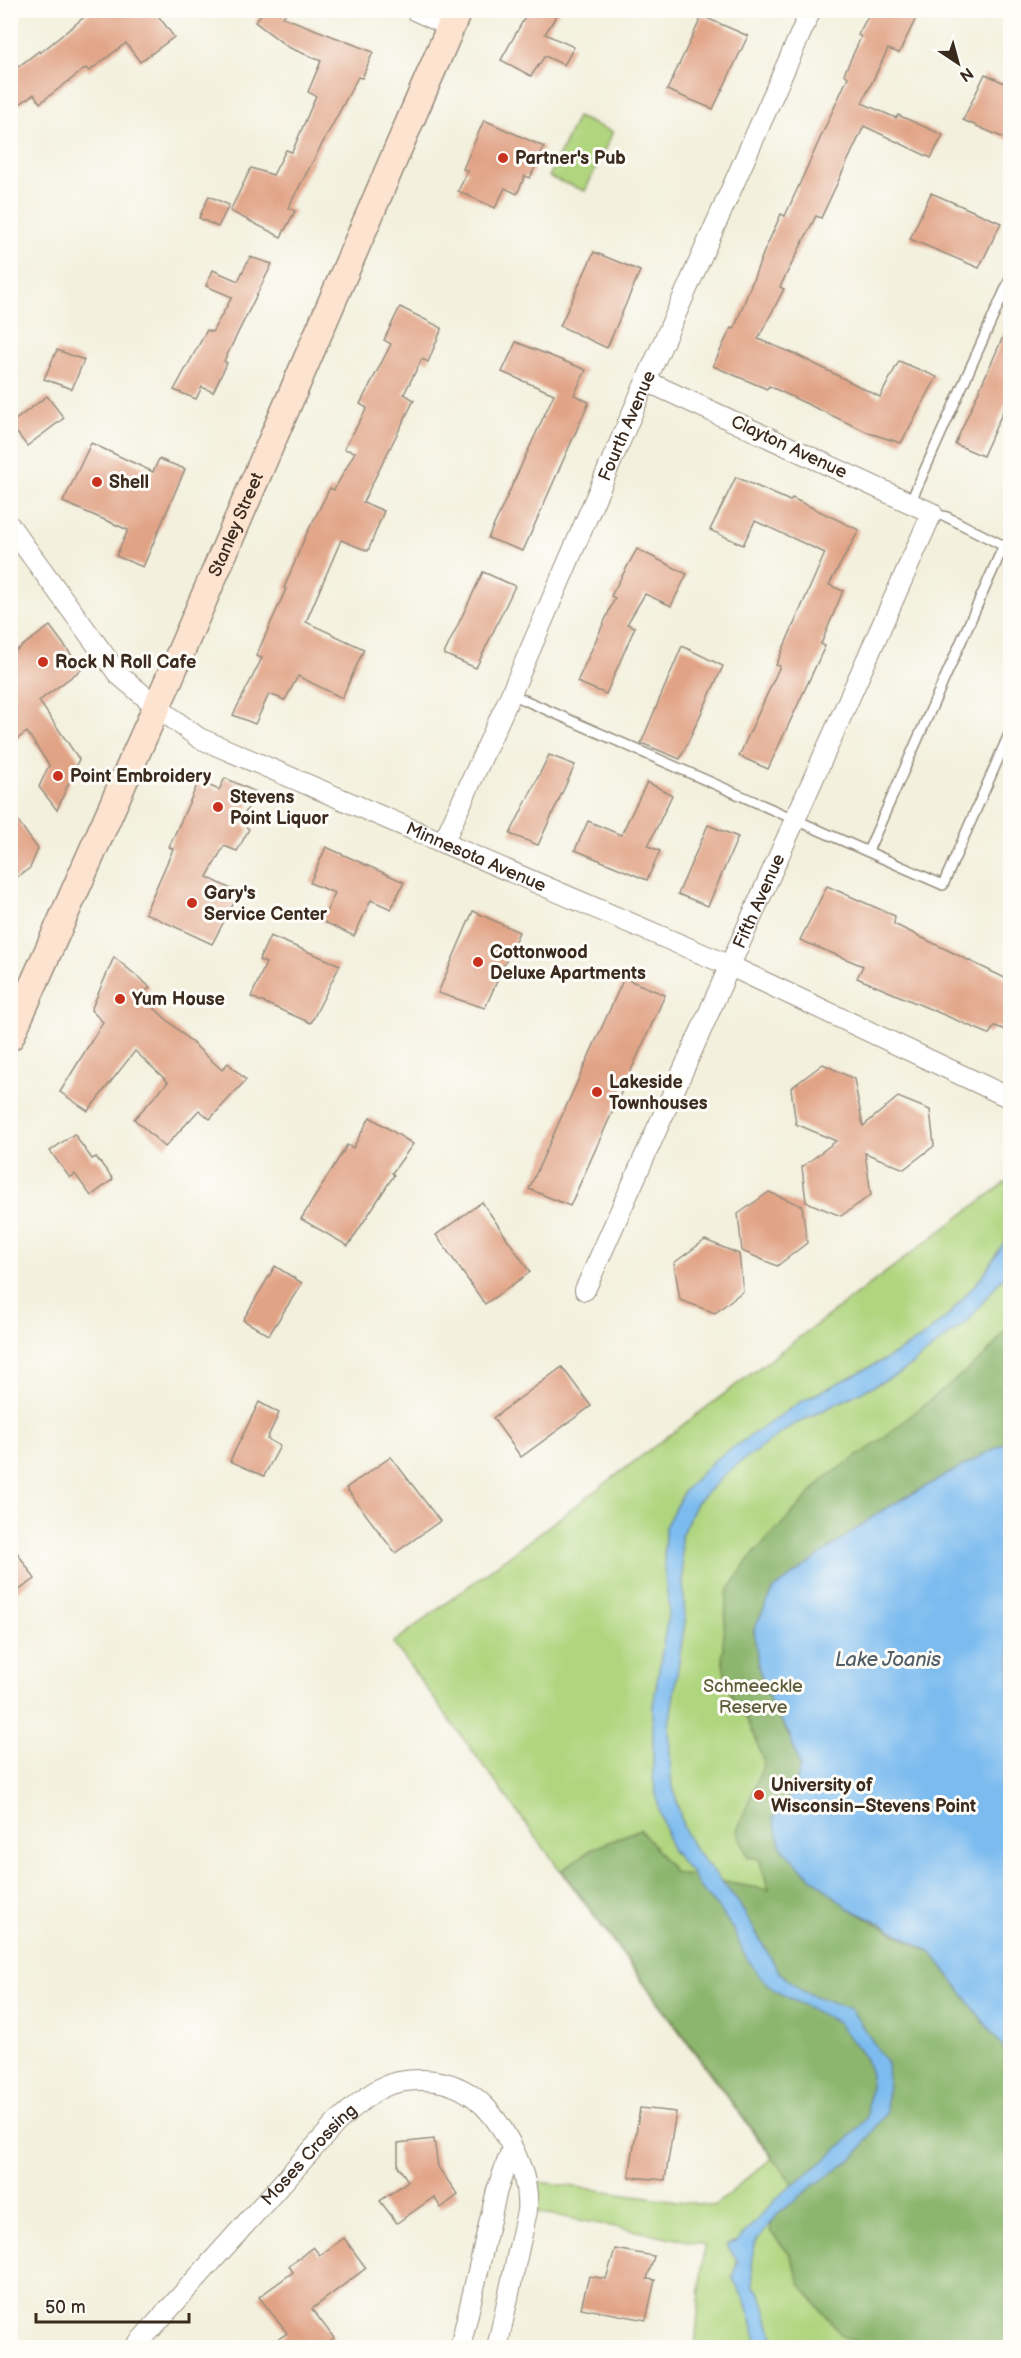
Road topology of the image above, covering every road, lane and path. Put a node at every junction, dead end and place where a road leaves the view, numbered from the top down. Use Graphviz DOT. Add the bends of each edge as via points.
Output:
graph roads {
  1 [pos="414,10"];
  2 [pos="811,10"];
  3 [pos="455,19"];
  4 [pos="1011,279"];
  5 [pos="646,381"];
  6 [pos="910,503"];
  7 [pos="932,513"];
  8 [pos="10,526"];
  9 [pos="1007,547"];
  10 [pos="511,694"];
  11 [pos="157,707"];
  12 [pos="1011,732"];
  13 [pos="794,819"];
  14 [pos="443,843"];
  15 [pos="868,851"];
  16 [pos="728,965"];
  17 [pos="10,1037"];
  18 [pos="1011,1098"];
  19 [pos="585,1290"];
  20 [pos="512,2148"];
  21 [pos="134,2348"];
  22 [pos="460,2348"];
  23 [pos="497,2348"];
  1 -- 3 [label="street"];
  2 -- 5 [label="street, Fourth Avenue"];
  3 -- 11 [label="street, Stanley Street"];
  4 -- 6 [label="lane"];
  5 -- 6 [label="street, Clayton Avenue"];
  5 -- 10 [label="street, Fourth Avenue"];
  6 -- 7 [label="street, Clayton Avenue"];
  7 -- 9 [label="lane"];
  7 -- 13 [label="street, Fifth Avenue"];
  8 -- 11 [label="street, Minnesota Avenue" via="118,674"];
  9 -- 15 [label="lane"];
  10 -- 13 [label="lane"];
  10 -- 14 [label="street, Fourth Avenue"];
  11 -- 14 [label="street, Minnesota Avenue" via="208,742"];
  11 -- 17 [label="street, Stanley Street"];
  12 -- 15 [label="lane" via="943,885"];
  13 -- 15 [label="lane"];
  13 -- 16 [label="street, Fifth Avenue"];
  14 -- 16 [label="street, Minnesota Avenue"];
  16 -- 18 [label="street, Minnesota Avenue"];
  16 -- 19 [label="street, Fifth Avenue"];
  20 -- 21 [label="street, Moses Crossing" via="487,2108 455,2085 410,2080 379,2089 337,2122"];
  20 -- 22 [label="street" via="497,2190"];
  20 -- 23 [label="street, Moses Crossing" via="524,2176 528,2203"];
}
